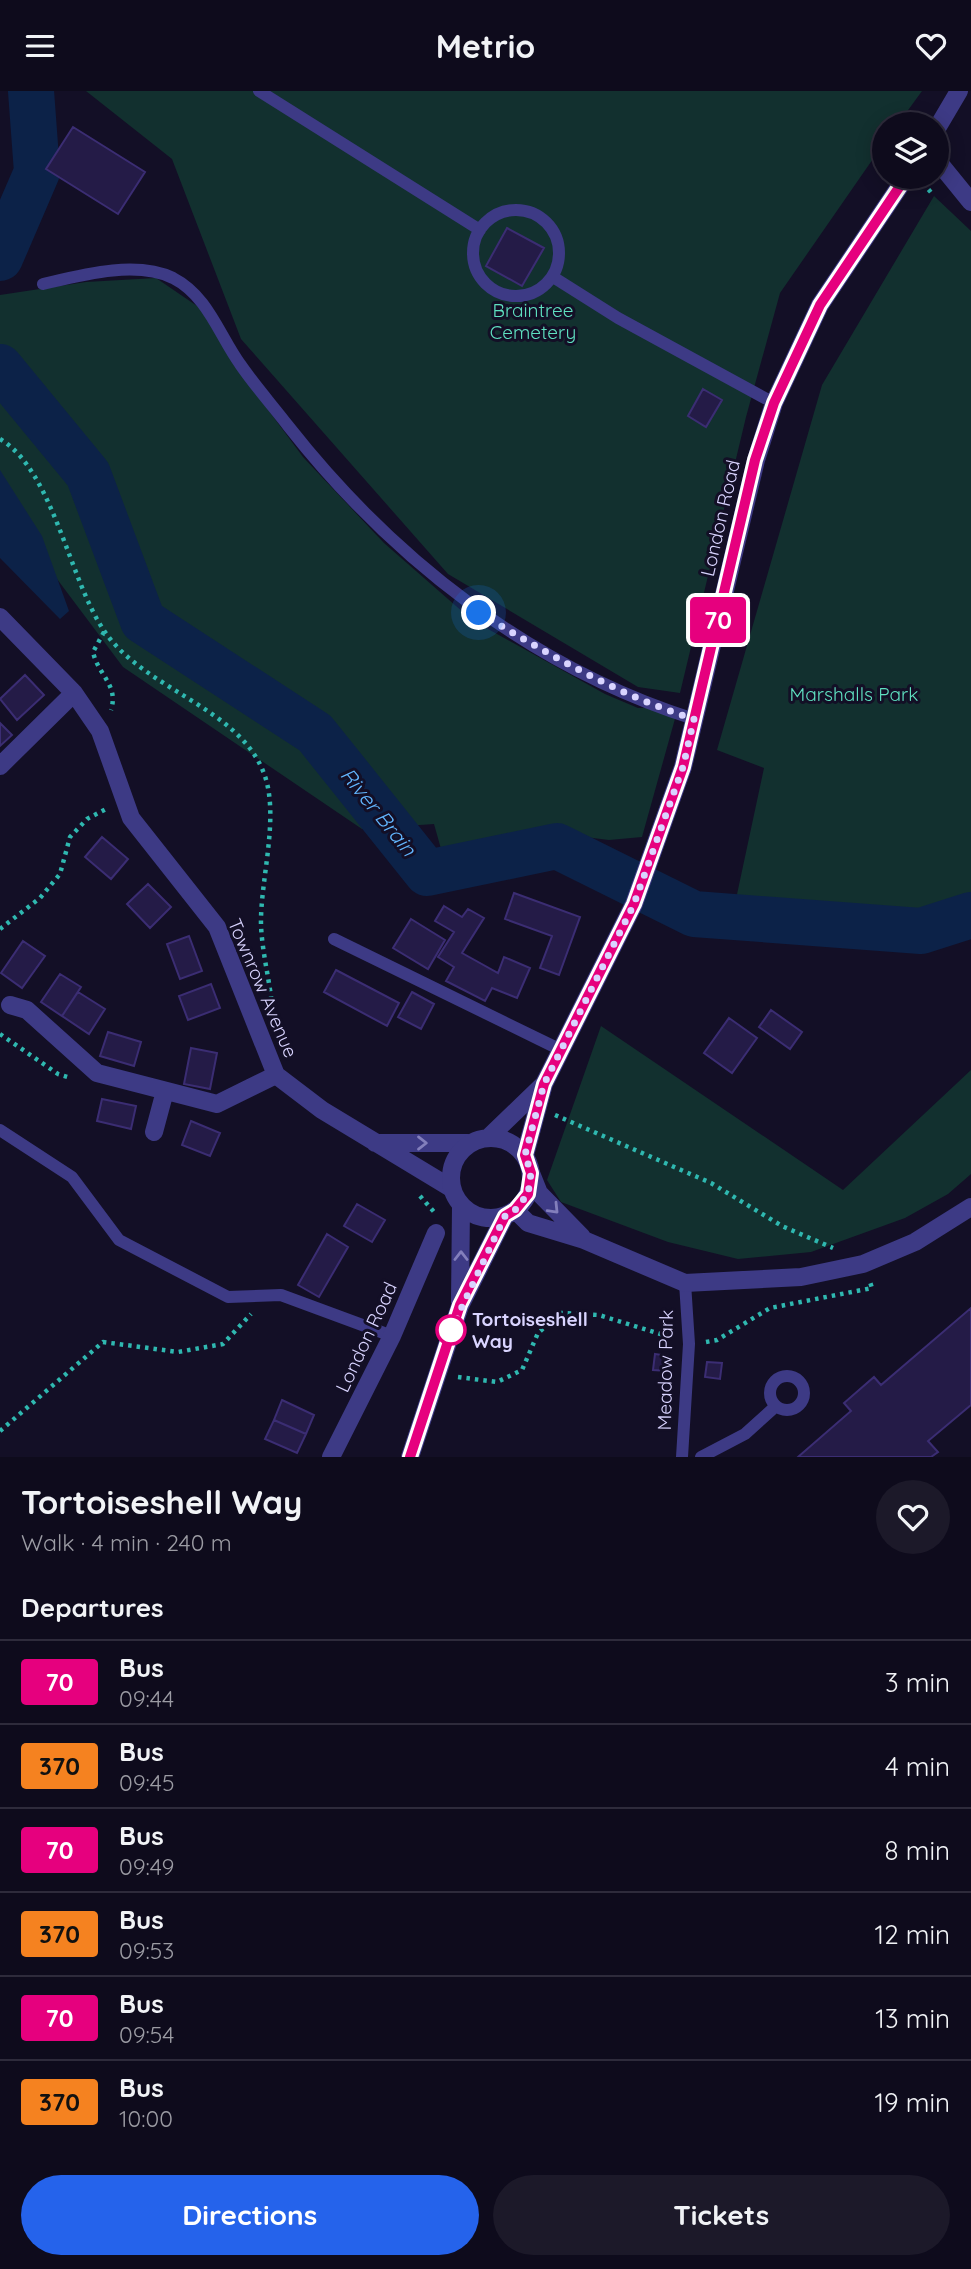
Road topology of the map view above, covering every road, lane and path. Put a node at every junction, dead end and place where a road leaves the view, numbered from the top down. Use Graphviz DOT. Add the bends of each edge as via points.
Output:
graph roads {
  1 [pos="260,91"];
  2 [pos="959,91"];
  3 [pos="947,112"];
  4 [pos="949,175"];
  5 [pos="898,189"];
  6 [pos="971,202"];
  7 [pos="480,230"];
  8 [pos="553,277"];
  9 [pos="43,283"];
  10 [pos="774,403"];
  11 [pos="0,439"];
  12 [pos="0,617"];
  13 [pos="104,632"];
  14 [pos="74,693"];
  15 [pos="694,719"];
  16 [pos="97,727"];
  17 [pos="0,767"];
  18 [pos="116,804"];
  19 [pos="0,929"];
  20 [pos="334,939"];
  21 [pos="10,1005"];
  22 [pos="274,1016"];
  23 [pos="561,1050"];
  24 [pos="276,1075"];
  25 [pos="544,1084"];
  26 [pos="165,1091"];
  27 [pos="555,1114"];
  28 [pos="0,1130"];
  29 [pos="154,1132"];
  30 [pos="489,1137"];
  31 [pos="375,1143"];
  32 [pos="468,1143"];
  33 [pos="525,1155"];
  34 [pos="531,1173"];
  35 [pos="451,1188"];
  36 [pos="417,1193"];
  37 [pos="461,1206"];
  38 [pos="971,1207"];
  39 [pos="510,1213"];
  40 [pos="436,1233"];
  41 [pos="584,1240"];
  42 [pos="844,1248"];
  43 [pos="685,1283"];
  44 [pos="269,1295"];
  45 [pos="460,1305"];
  46 [pos="392,1336"];
  47 [pos="776,1406"];
  48 [pos="0,1430"];
  49 [pos="331,1457"];
  50 [pos="410,1457"];
  51 [pos="682,1457"];
  52 [pos="701,1457"];
  1 -- 7 [label="lane"];
  2 -- 3 [label="street"];
  4 -- 6 [label="street"];
  5 -- 10 [label="street, London Road" via="820,305"];
  7 -- 8 [label="lane" via="485,221 504,211 525,210 544,219 556,236 560,257"];
  7 -- 8 [label="lane" via="472,260 480,279 497,293 517,297 538,291"];
  8 -- 10 [label="lane"];
  9 -- 15 [label="lane" via="138,270 174,279 206,308 239,363 303,445 432,577 479,613 561,660 646,704"];
  10 -- 15 [label="street, London Road" via="755,460"];
  11 -- 13 [label="path" via="15,448 54,513"];
  12 -- 14 [label="street, Townrow Avenue"];
  13 -- 16 [label="path" via="93,652 96,665 113,688 114,699 109,715"];
  13 -- 22 [label="path" via="129,660 236,733 263,771 270,817 261,924"];
  14 -- 16 [label="street, Townrow Avenue"];
  14 -- 17 [label="street"];
  15 -- 23 [label="street, London Road" via="683,767 634,904"];
  16 -- 24 [label="street, Townrow Avenue" via="131,818 217,927"];
  18 -- 19 [label="path" via="87,819 70,837 60,874 40,898"];
  20 -- 23 [label="lane"];
  21 -- 26 [label="street" via="27,1010 97,1073"];
  23 -- 25 [label="street, London Road"];
  24 -- 26 [label="street" via="217,1104"];
  24 -- 31 [label="street, Townrow Avenue" via="322,1111"];
  25 -- 30 [label="street, London Road"];
  25 -- 33 [label="street, London Road"];
  26 -- 29 [label="street"];
  27 -- 42 [label="path" via="711,1183 807,1237 831,1248"];
  28 -- 44 [label="lane" via="72,1177 119,1240 228,1297"];
  30 -- 32 [label="street"];
  30 -- 33 [label="street" via="509,1141"];
  31 -- 32 [label="street, one-way"];
  31 -- 35 [label="street, Townrow Avenue"];
  32 -- 35 [label="street" via="452,1163"];
  33 -- 34 [label="street"];
  34 -- 39 [label="street" via="528,1194"];
  34 -- 41 [label="street, one-way" via="539,1193"];
  35 -- 37 [label="street"];
  36 -- 40 [label="path" via="435,1212"];
  37 -- 39 [label="street" via="490,1218"];
  45 -- 37 [label="street, one-way"];
  38 -- 43 [label="street" via="915,1242 863,1263 801,1277"];
  39 -- 41 [label="street"];
  39 -- 45 [label="street"];
  40 -- 46 [label="street, London Road"];
  41 -- 43 [label="street"];
  43 -- 51 [label="lane, Meadow Park" via="689,1344"];
  44 -- 46 [label="lane" via="281,1295"];
  44 -- 48 [label="path" via="223,1344 178,1352 103,1342"];
  45 -- 50 [label="street"];
  46 -- 49 [label="street, London Road"];
  47 -- 52 [label="lane" via="745,1434"];
}
